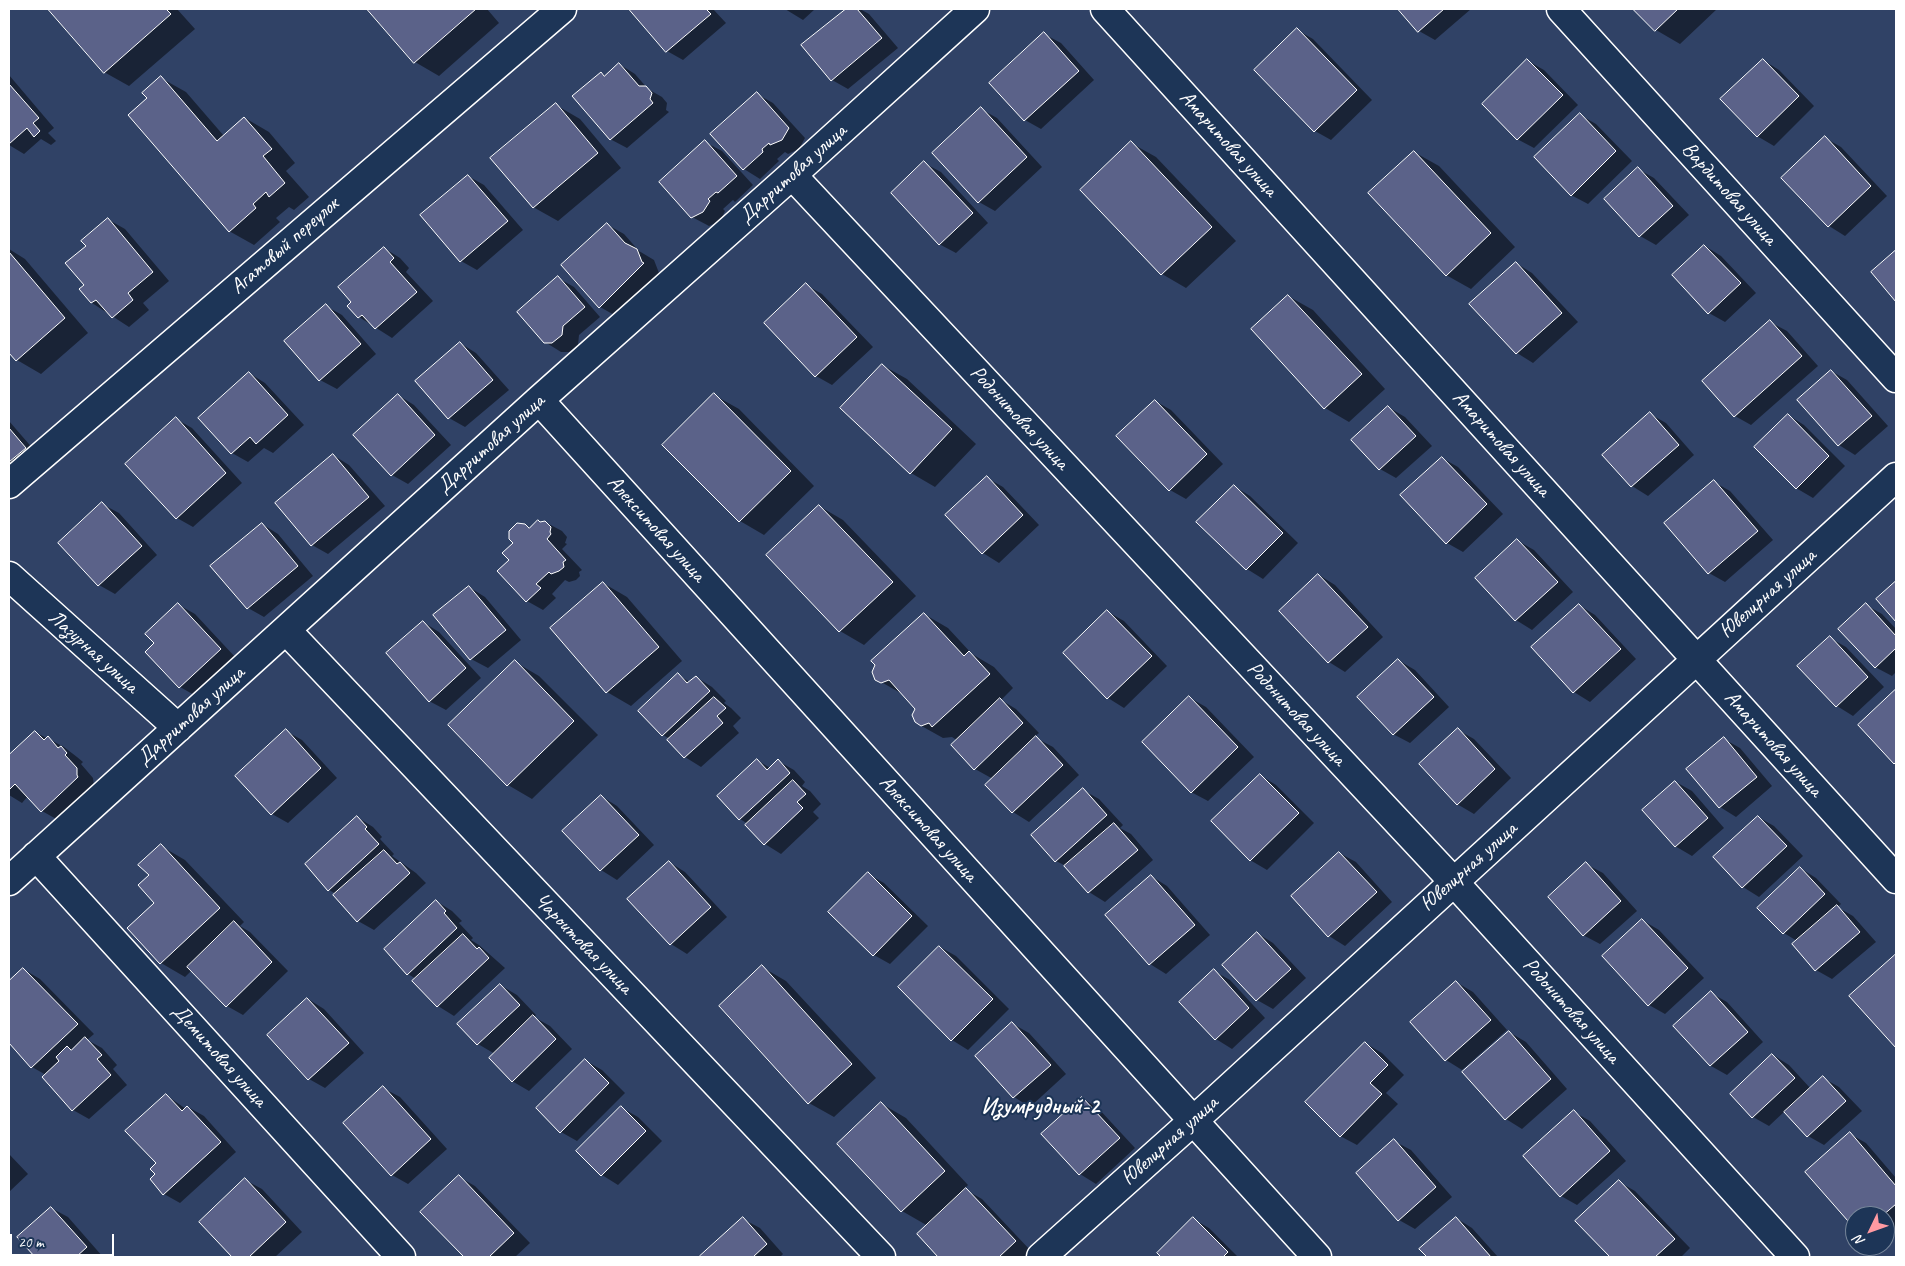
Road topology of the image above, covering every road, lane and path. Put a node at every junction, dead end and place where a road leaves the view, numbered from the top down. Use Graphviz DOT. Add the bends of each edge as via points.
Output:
graph roads {
  1 [pos="562,9"];
  2 [pos="975,9"];
  3 [pos="1105,9"];
  4 [pos="1561,9"];
  5 [pos="792,175"];
  6 [pos="1896,378"];
  7 [pos="539,400"];
  8 [pos="1896,477"];
  9 [pos="9,484"];
  10 [pos="9,576"];
  11 [pos="286,630"];
  12 [pos="1696,659"];
  13 [pos="178,728"];
  14 [pos="36,856"];
  15 [pos="1896,879"];
  16 [pos="9,881"];
  17 [pos="1452,881"];
  18 [pos="1193,1120"];
  19 [pos="401,1257"];
  20 [pos="881,1257"];
  21 [pos="1041,1257"];
  22 [pos="1318,1257"];
  23 [pos="1795,1257"];
  1 -- 9 [label="street, Агатовый переулок"];
  2 -- 5 [label="street, Дарритовая улица"];
  3 -- 12 [label="street, Амаритовая улица"];
  4 -- 6 [label="street, Вардитовая улица"];
  5 -- 7 [label="street, Дарритовая улица"];
  5 -- 17 [label="street, Родонитовая улица"];
  7 -- 11 [label="street, Дарритовая улица"];
  7 -- 18 [label="street, Алекситовая улица"];
  8 -- 12 [label="street, Ювелирная улица"];
  10 -- 13 [label="street, Лазурная улица"];
  11 -- 13 [label="street, Дарритовая улица"];
  11 -- 20 [label="street, Чароитовая улица"];
  12 -- 15 [label="street, Амаритовая улица"];
  12 -- 17 [label="street, Ювелирная улица"];
  13 -- 14 [label="street, Дарритовая улица"];
  14 -- 16 [label="street, Дарритовая улица"];
  14 -- 19 [label="street, Демитовая улица"];
  17 -- 18 [label="street, Ювелирная улица"];
  17 -- 23 [label="street, Родонитовая улица"];
  18 -- 21 [label="street, Ювелирная улица"];
  18 -- 22 [label="street, Алекситовая улица"];
}
